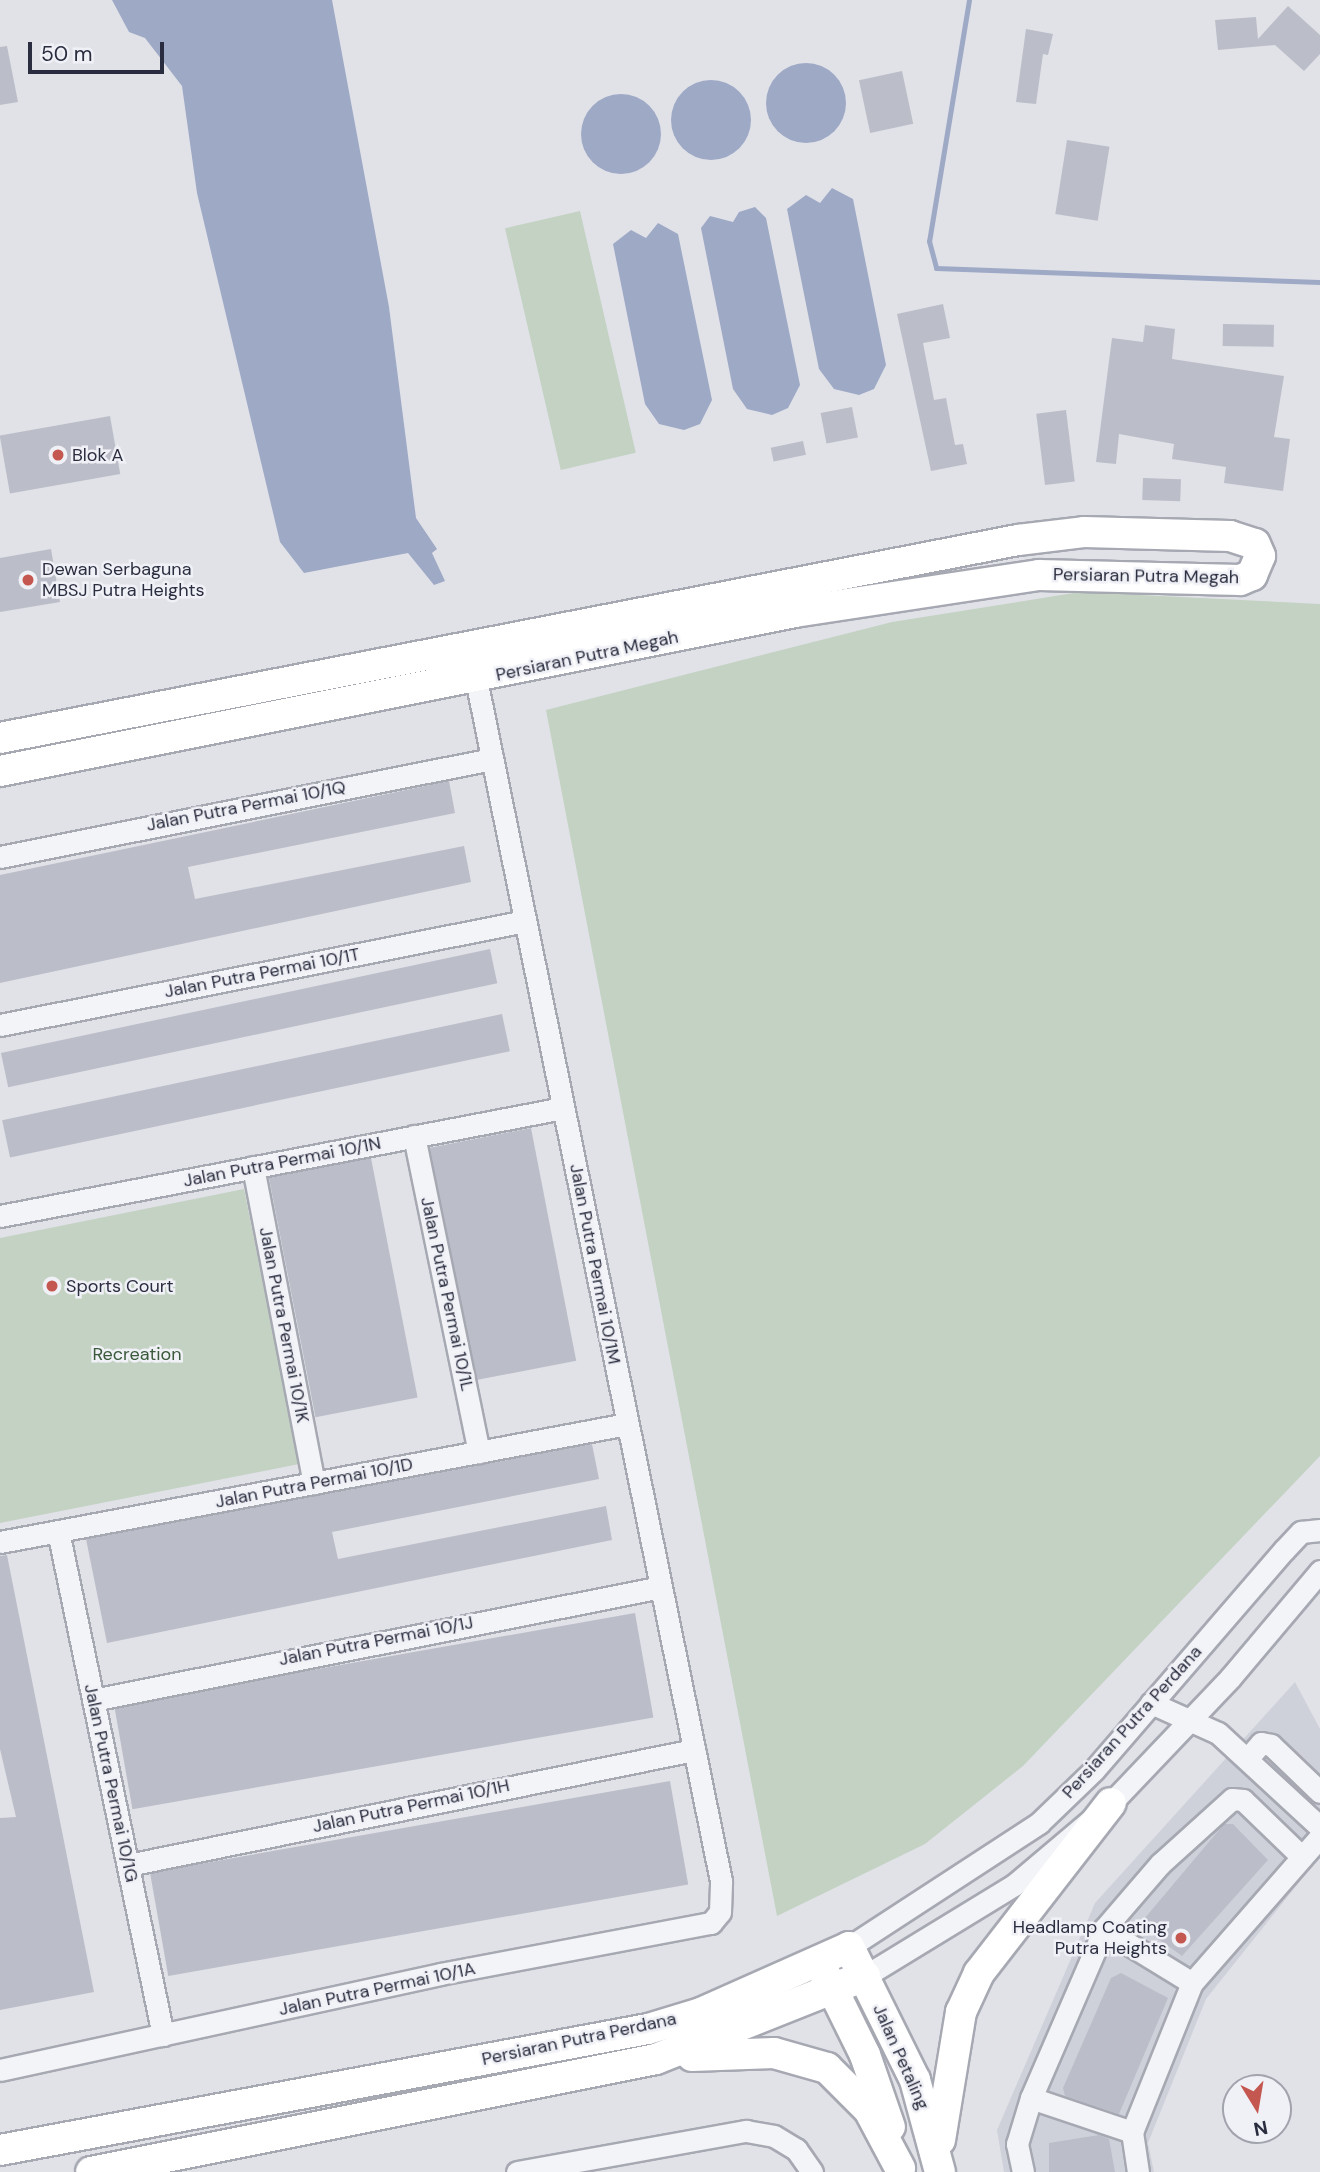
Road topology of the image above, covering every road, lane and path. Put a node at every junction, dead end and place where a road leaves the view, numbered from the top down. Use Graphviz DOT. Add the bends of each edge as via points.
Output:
graph roads {
  1 [pos="469,647"];
  2 [pos="476,680"];
  3 [pos="0,738"];
  4 [pos="492,759"];
  5 [pos="0,771"];
  6 [pos="0,857"];
  7 [pos="525,921"];
  8 [pos="0,1025"];
  9 [pos="563,1108"];
  10 [pos="414,1136"];
  11 [pos="253,1167"];
  12 [pos="0,1216"];
  13 [pos="627,1424"];
  14 [pos="479,1452"];
  15 [pos="314,1483"];
  16 [pos="1320,1530"];
  17 [pos="58,1531"];
  18 [pos="0,1542"];
  19 [pos="1320,1571"];
  20 [pos="660,1587"];
  21 [pos="93,1700"];
  22 [pos="1151,1703"];
  23 [pos="1189,1722"];
  24 [pos="694,1750"];
  25 [pos="1248,1758"];
  26 [pos="1320,1792"];
  27 [pos="1111,1803"];
  28 [pos="1320,1827"];
  29 [pos="1320,1837"];
  30 [pos="1302,1857"];
  31 [pos="128,1865"];
  32 [pos="720,1881"];
  33 [pos="1104,1929"];
  34 [pos="849,1947"];
  35 [pos="818,1962"];
  36 [pos="865,1976"];
  37 [pos="1192,1983"];
  38 [pos="833,1990"];
  39 [pos="163,2035"];
  40 [pos="656,2059"];
  41 [pos="0,2070"];
  42 [pos="1031,2098"];
  43 [pos="1132,2132"];
  44 [pos="0,2150"];
  45 [pos="186,2163"];
  46 [pos="939,2167"];
  47 [pos="900,2170"];
  48 [pos="92,2172"];
  49 [pos="517,2172"];
  50 [pos="812,2172"];
  51 [pos="1023,2172"];
  52 [pos="1138,2172"];
  1 -- 2 [label="street, Jalan Putra Permai 10/1M"];
  1 -- 2 [label="main road, Persiaran Putra Megah" via="785,581 1047,536 1230,536 1255,544 1260,556 1252,575 1240,580 1078,573 1014,577 795,612"];
  1 -- 3 [label="main road, Persiaran Putra Megah"];
  2 -- 4 [label="street, Jalan Putra Permai 10/1M"];
  2 -- 5 [label="main road, Persiaran Putra Megah"];
  4 -- 6 [label="street, Jalan Putra Permai 10/1Q"];
  4 -- 7 [label="street, Jalan Putra Permai 10/1M"];
  7 -- 8 [label="street, Jalan Putra Permai 10/1T"];
  7 -- 9 [label="street, Jalan Putra Permai 10/1M"];
  9 -- 10 [label="street, Jalan Putra Permai 10/1N"];
  9 -- 13 [label="street, Jalan Putra Permai 10/1M"];
  10 -- 11 [label="street, Jalan Putra Permai 10/1N"];
  10 -- 14 [label="street, Jalan Putra Permai 10/1L"];
  11 -- 12 [label="street, Jalan Putra Permai 10/1N"];
  11 -- 15 [label="street, Jalan Putra Permai 10/1K"];
  13 -- 14 [label="street, Jalan Putra Permai 10/1D"];
  13 -- 20 [label="street, Jalan Putra Permai 10/1M"];
  14 -- 15 [label="street, Jalan Putra Permai 10/1D"];
  15 -- 17 [label="street, Jalan Putra Permai 10/1D"];
  16 -- 22 [label="street, Persiaran Putra Perdana" via="1301,1532"];
  17 -- 18 [label="street, Jalan Putra Permai 10/1D"];
  17 -- 21 [label="street, Jalan Putra Permai 10/1G"];
  19 -- 23 [label="street, Persiaran Putra Perdana"];
  20 -- 21 [label="street, Jalan Putra Permai 10/1J"];
  20 -- 24 [label="street, Jalan Putra Permai 10/1M"];
  21 -- 31 [label="street, Jalan Putra Permai 10/1G"];
  22 -- 23 [label="street"];
  22 -- 34 [label="street, Persiaran Putra Perdana" via="1039,1823"];
  23 -- 25 [label="street" via="1218,1733"];
  23 -- 27 [label="street, Persiaran Putra Perdana"];
  24 -- 31 [label="street, Jalan Putra Permai 10/1H"];
  24 -- 32 [label="street, Jalan Putra Permai 10/1M"];
  25 -- 26 [label="street" via="1261,1743 1271,1745"];
  25 -- 28 [label="street"];
  27 -- 36 [label="street, Persiaran Putra Perdana" via="1014,1885"];
  27 -- 46 [label="main road" via="979,1973 961,2012"];
  29 -- 30 [label="street"];
  30 -- 33 [label="street" via="1242,1800 1232,1799 1160,1864"];
  30 -- 37 [label="street"];
  31 -- 39 [label="street, Jalan Putra Permai 10/1G"];
  32 -- 39 [label="street, Jalan Putra Permai 10/1A" via="720,1912 711,1923"];
  33 -- 37 [label="street"];
  33 -- 42 [label="street"];
  34 -- 35 [label="main road, Persiaran Putra Perdana"];
  34 -- 36 [label="main road, Jalan Petaling"];
  35 -- 38 [label="main road, Jalan Petaling"];
  35 -- 44 [label="main road, Persiaran Putra Perdana" via="701,2013 648,2029"];
  36 -- 38 [label="main road, Persiaran Putra Perdana"];
  36 -- 46 [label="main road, Jalan Petaling" via="915,2080"];
  37 -- 43 [label="street"];
  38 -- 40 [label="main road, Persiaran Putra Perdana"];
  38 -- 47 [label="main road, Jalan Petaling" via="885,2108"];
  39 -- 41 [label="street, Jalan Putra Permai 10/1A"];
  40 -- 45 [label="main road, Persiaran Putra Perdana"];
  40 -- 47 [label="main road" via="774,2053 827,2068 869,2110"];
  42 -- 43 [label="street"];
  42 -- 51 [label="street" via="1017,2144"];
  43 -- 52 [label="street"];
  45 -- 48 [label="main road, Persiaran Putra Perdana"];
  49 -- 50 [label="street" via="746,2131 774,2136 796,2149"];
}
